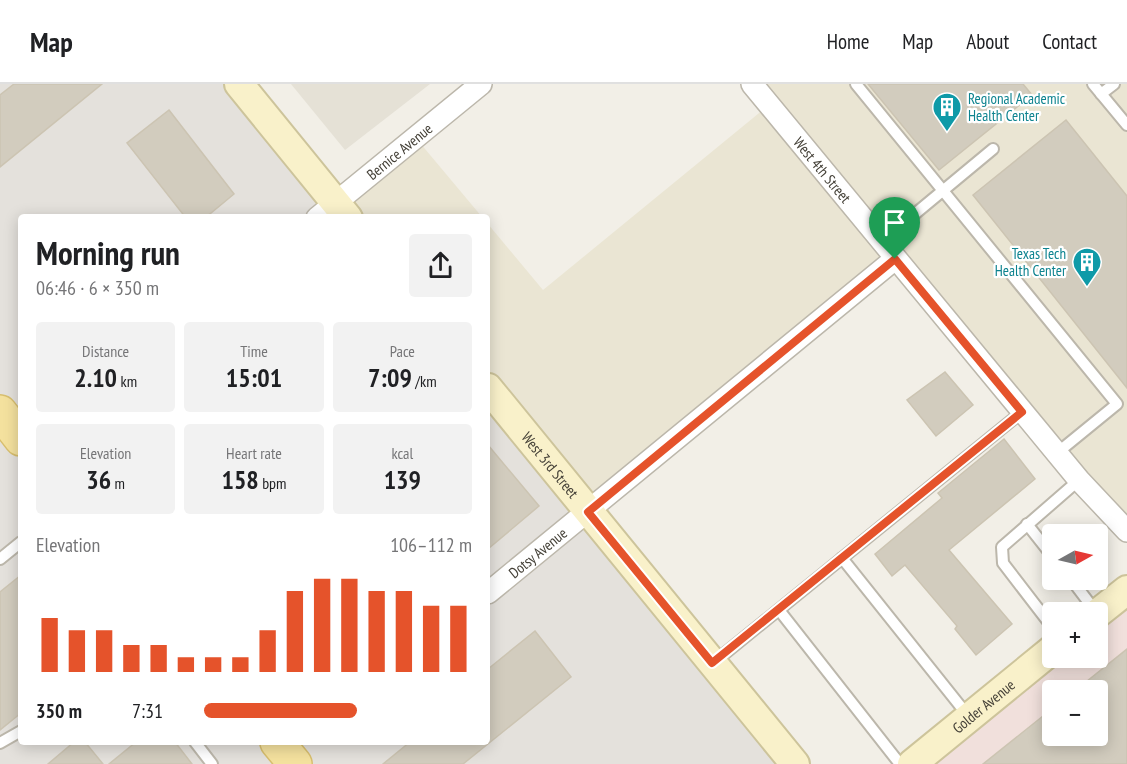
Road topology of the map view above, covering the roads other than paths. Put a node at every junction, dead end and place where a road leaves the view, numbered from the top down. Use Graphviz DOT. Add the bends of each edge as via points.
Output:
graph roads {
  1 [pos="239,84"];
  2 [pos="481,84"];
  3 [pos="752,84"];
  4 [pos="856,84"];
  5 [pos="1093,84"];
  6 [pos="1114,84"];
  7 [pos="1101,94"];
  8 [pos="1127,125"];
  9 [pos="993,149"];
  10 [pos="942,190"];
  11 [pos="334,212"];
  12 [pos="881,242"];
  13 [pos="895,259"];
  14 [pos="490,390"];
  15 [pos="1122,404"];
  16 [pos="0,412"];
  17 [pos="1022,412"];
  18 [pos="18,435"];
  19 [pos="1057,453"];
  20 [pos="1079,480"];
  21 [pos="588,512"];
  22 [pos="1027,524"];
  23 [pos="1127,531"];
  24 [pos="1042,543"];
  25 [pos="18,544"];
  26 [pos="842,558"];
  27 [pos="0,559"];
  28 [pos="490,590"];
  29 [pos="1080,590"];
  30 [pos="1127,590"];
  31 [pos="1089,602"];
  32 [pos="1108,604"];
  33 [pos="779,610"];
  34 [pos="1042,614"];
  35 [pos="1042,659"];
  36 [pos="712,663"];
  37 [pos="970,717"];
  38 [pos="18,733"];
  39 [pos="0,743"];
  40 [pos="197,745"];
  41 [pos="212,764"];
  42 [pos="795,764"];
  43 [pos="900,764"];
  44 [pos="912,764"];
  1 -- 11 [label="street"];
  2 -- 11 [label="street, Bernice Avenue"];
  3 -- 12 [label="street, West 4th Street"];
  4 -- 10 [label="lane"];
  5 -- 7 [label="lane"];
  6 -- 7 [label="lane"];
  7 -- 8 [label="lane"];
  9 -- 10 [label="lane"];
  10 -- 12 [label="lane"];
  10 -- 15 [label="lane"];
  12 -- 13 [label="street, West 4th Street"];
  13 -- 17 [label="street, West 4th Street"];
  13 -- 21 [label="street, Dotsy Avenue"];
  14 -- 21 [label="street, West 3rd Street"];
  15 -- 19 [label="lane"];
  16 -- 18 [label="main road"];
  17 -- 19 [label="street, West 4th Street"];
  17 -- 26 [label="lane"];
  19 -- 20 [label="street, West 4th Street"];
  20 -- 22 [label="lane"];
  20 -- 23 [label="street, West 4th Street"];
  21 -- 28 [label="street, Dotsy Avenue"];
  21 -- 36 [label="street, West 3rd Street"];
  22 -- 24 [label="lane"];
  22 -- 34 [label="lane" via="1002,547 1003,563"];
  25 -- 27 [label="lane"];
  26 -- 33 [label="lane"];
  26 -- 37 [label="lane"];
  29 -- 31 [label="lane"];
  30 -- 32 [label="street"];
  33 -- 36 [label="lane"];
  33 -- 43 [label="lane"];
  35 -- 37 [label="street, Golder Avenue"];
  36 -- 42 [label="street, West 3rd Street"];
  37 -- 44 [label="street, Golder Avenue"];
  38 -- 39 [label="lane"];
  40 -- 41 [label="lane"];
}
